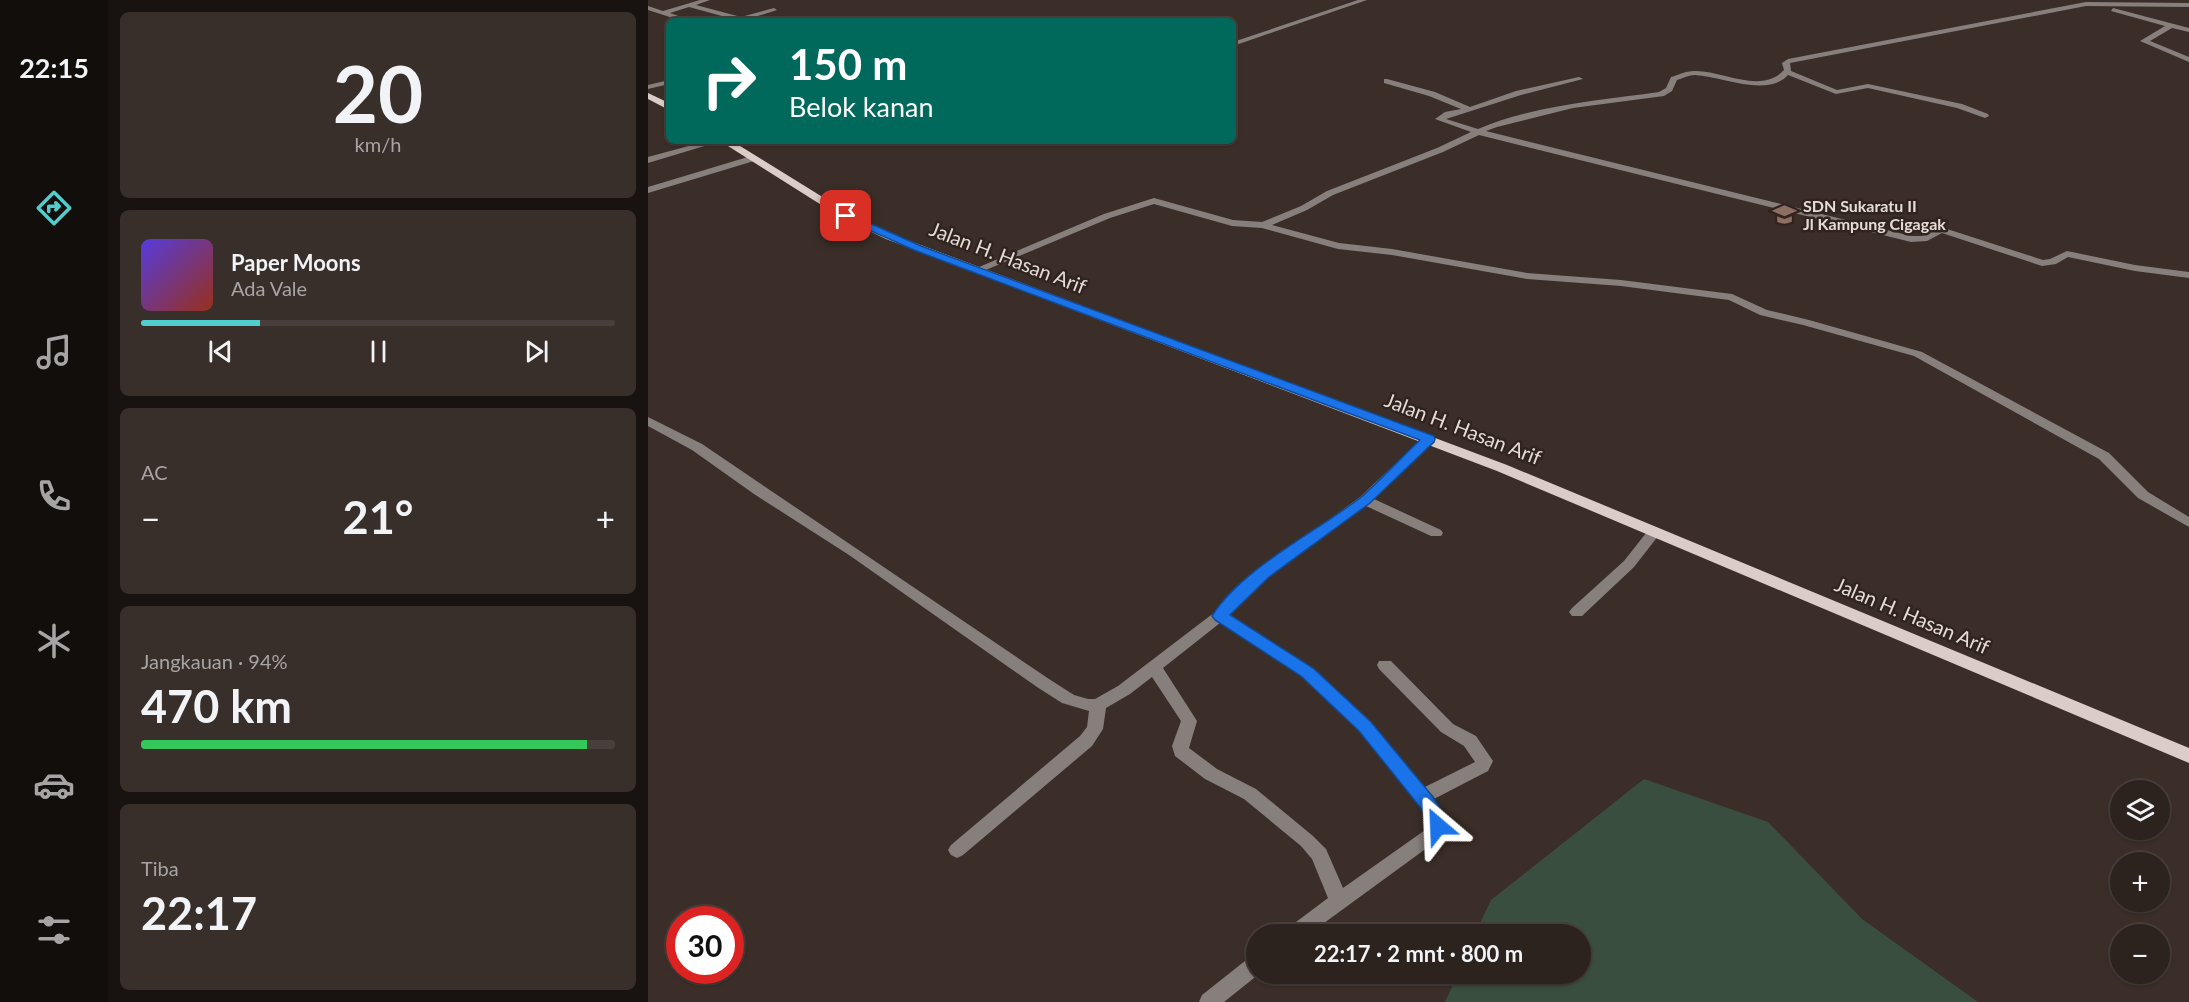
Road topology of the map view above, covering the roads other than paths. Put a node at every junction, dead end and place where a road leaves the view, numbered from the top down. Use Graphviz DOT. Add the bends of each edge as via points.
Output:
graph roads {
  1 [pos="707,0"];
  2 [pos="1364,0"];
  3 [pos="2069,0"];
  4 [pos="664,2"];
  5 [pos="2086,4"];
  6 [pos="688,5"];
  7 [pos="2189,5"];
  8 [pos="648,7"];
  9 [pos="774,10"];
  10 [pos="662,13"];
  11 [pos="679,18"];
  12 [pos="730,18"];
  13 [pos="744,18"];
  14 [pos="2172,25"];
  15 [pos="2189,30"];
  16 [pos="1236,43"];
  17 [pos="2189,60"];
  18 [pos="1787,72"];
  19 [pos="1579,79"];
  20 [pos="1388,81"];
  21 [pos="666,83"];
  22 [pos="648,87"];
  23 [pos="648,96"];
  24 [pos="666,105"];
  25 [pos="1470,110"];
  26 [pos="1984,116"];
  27 [pos="1478,132"];
  28 [pos="706,144"];
  29 [pos="729,144"];
  30 [pos="751,159"];
  31 [pos="648,160"];
  32 [pos="650,185"];
  33 [pos="1263,225"];
  34 [pos="977,270"];
  35 [pos="2189,275"];
  36 [pos="648,421"];
  37 [pos="1429,439"];
  38 [pos="1365,500"];
  39 [pos="2189,523"];
  40 [pos="1655,531"];
  41 [pos="1436,533"];
  42 [pos="1577,612"];
  43 [pos="1220,616"];
  44 [pos="1385,665"];
  45 [pos="1155,668"];
  46 [pos="1098,705"];
  47 [pos="2189,756"];
  48 [pos="1422,796"];
  49 [pos="957,850"];
  50 [pos="1339,901"];
  51 [pos="1308,924"];
  52 [pos="1246,972"];
  53 [pos="1209,1002"];
  1 -- 6 [label="street"];
  2 -- 16 [label="street"];
  3 -- 5 [label="street"];
  4 -- 8 [label="street"];
  5 -- 7 [label="street"];
  5 -- 14 [label="street"];
  5 -- 18 [label="street" via="1788,62"];
  6 -- 10 [label="street"];
  6 -- 12 [label="street"];
  8 -- 10 [label="street"];
  9 -- 13 [label="street"];
  10 -- 11 [label="street"];
  14 -- 15 [label="street"];
  14 -- 17 [label="street" via="2144,41"];
  18 -- 26 [label="street" via="1836,92 1868,86 1959,106"];
  18 -- 27 [label="street" via="1777,80 1758,82 1690,73 1674,79 1661,94 1573,106"];
  19 -- 25 [label="street"];
  20 -- 25 [label="street"];
  21 -- 22 [label="street"];
  23 -- 24 [label="main road"];
  25 -- 27 [label="street" via="1439,119"];
  27 -- 33 [label="street"];
  27 -- 35 [label="street" via="1911,239 1924,239 1941,230 2042,263 2067,254"];
  28 -- 31 [label="street"];
  29 -- 30 [label="main road, Jalan H. Hasan Arif"];
  30 -- 32 [label="street"];
  30 -- 34 [label="main road, Jalan H. Hasan Arif" via="867,227"];
  33 -- 34 [label="street" via="1232,223 1150,201"];
  33 -- 39 [label="street" via="1338,246 1527,276 1732,297 1764,313 1918,354 2104,456 2143,495"];
  34 -- 37 [label="main road, Jalan H. Hasan Arif"];
  36 -- 46 [label="street" via="697,447 1043,683 1079,704"];
  37 -- 38 [label="street"];
  37 -- 40 [label="main road, Jalan H. Hasan Arif"];
  38 -- 41 [label="street"];
  38 -- 43 [label="street" via="1264,573"];
  40 -- 42 [label="street" via="1621,572"];
  40 -- 47 [label="main road, Jalan H. Hasan Arif"];
  43 -- 45 [label="street"];
  43 -- 48 [label="street" via="1307,672 1365,726"];
  44 -- 48 [label="street" via="1447,728 1470,741 1484,761 1482,766"];
  45 -- 46 [label="street"];
  45 -- 50 [label="street" via="1189,721 1179,746 1181,751 1211,774 1250,794 1307,841 1319,854"];
  46 -- 49 [label="street" via="1095,729 1086,741"];
  48 -- 50 [label="street" via="1438,821 1436,832"];
  50 -- 51 [label="street"];
  52 -- 53 [label="street"];
}
